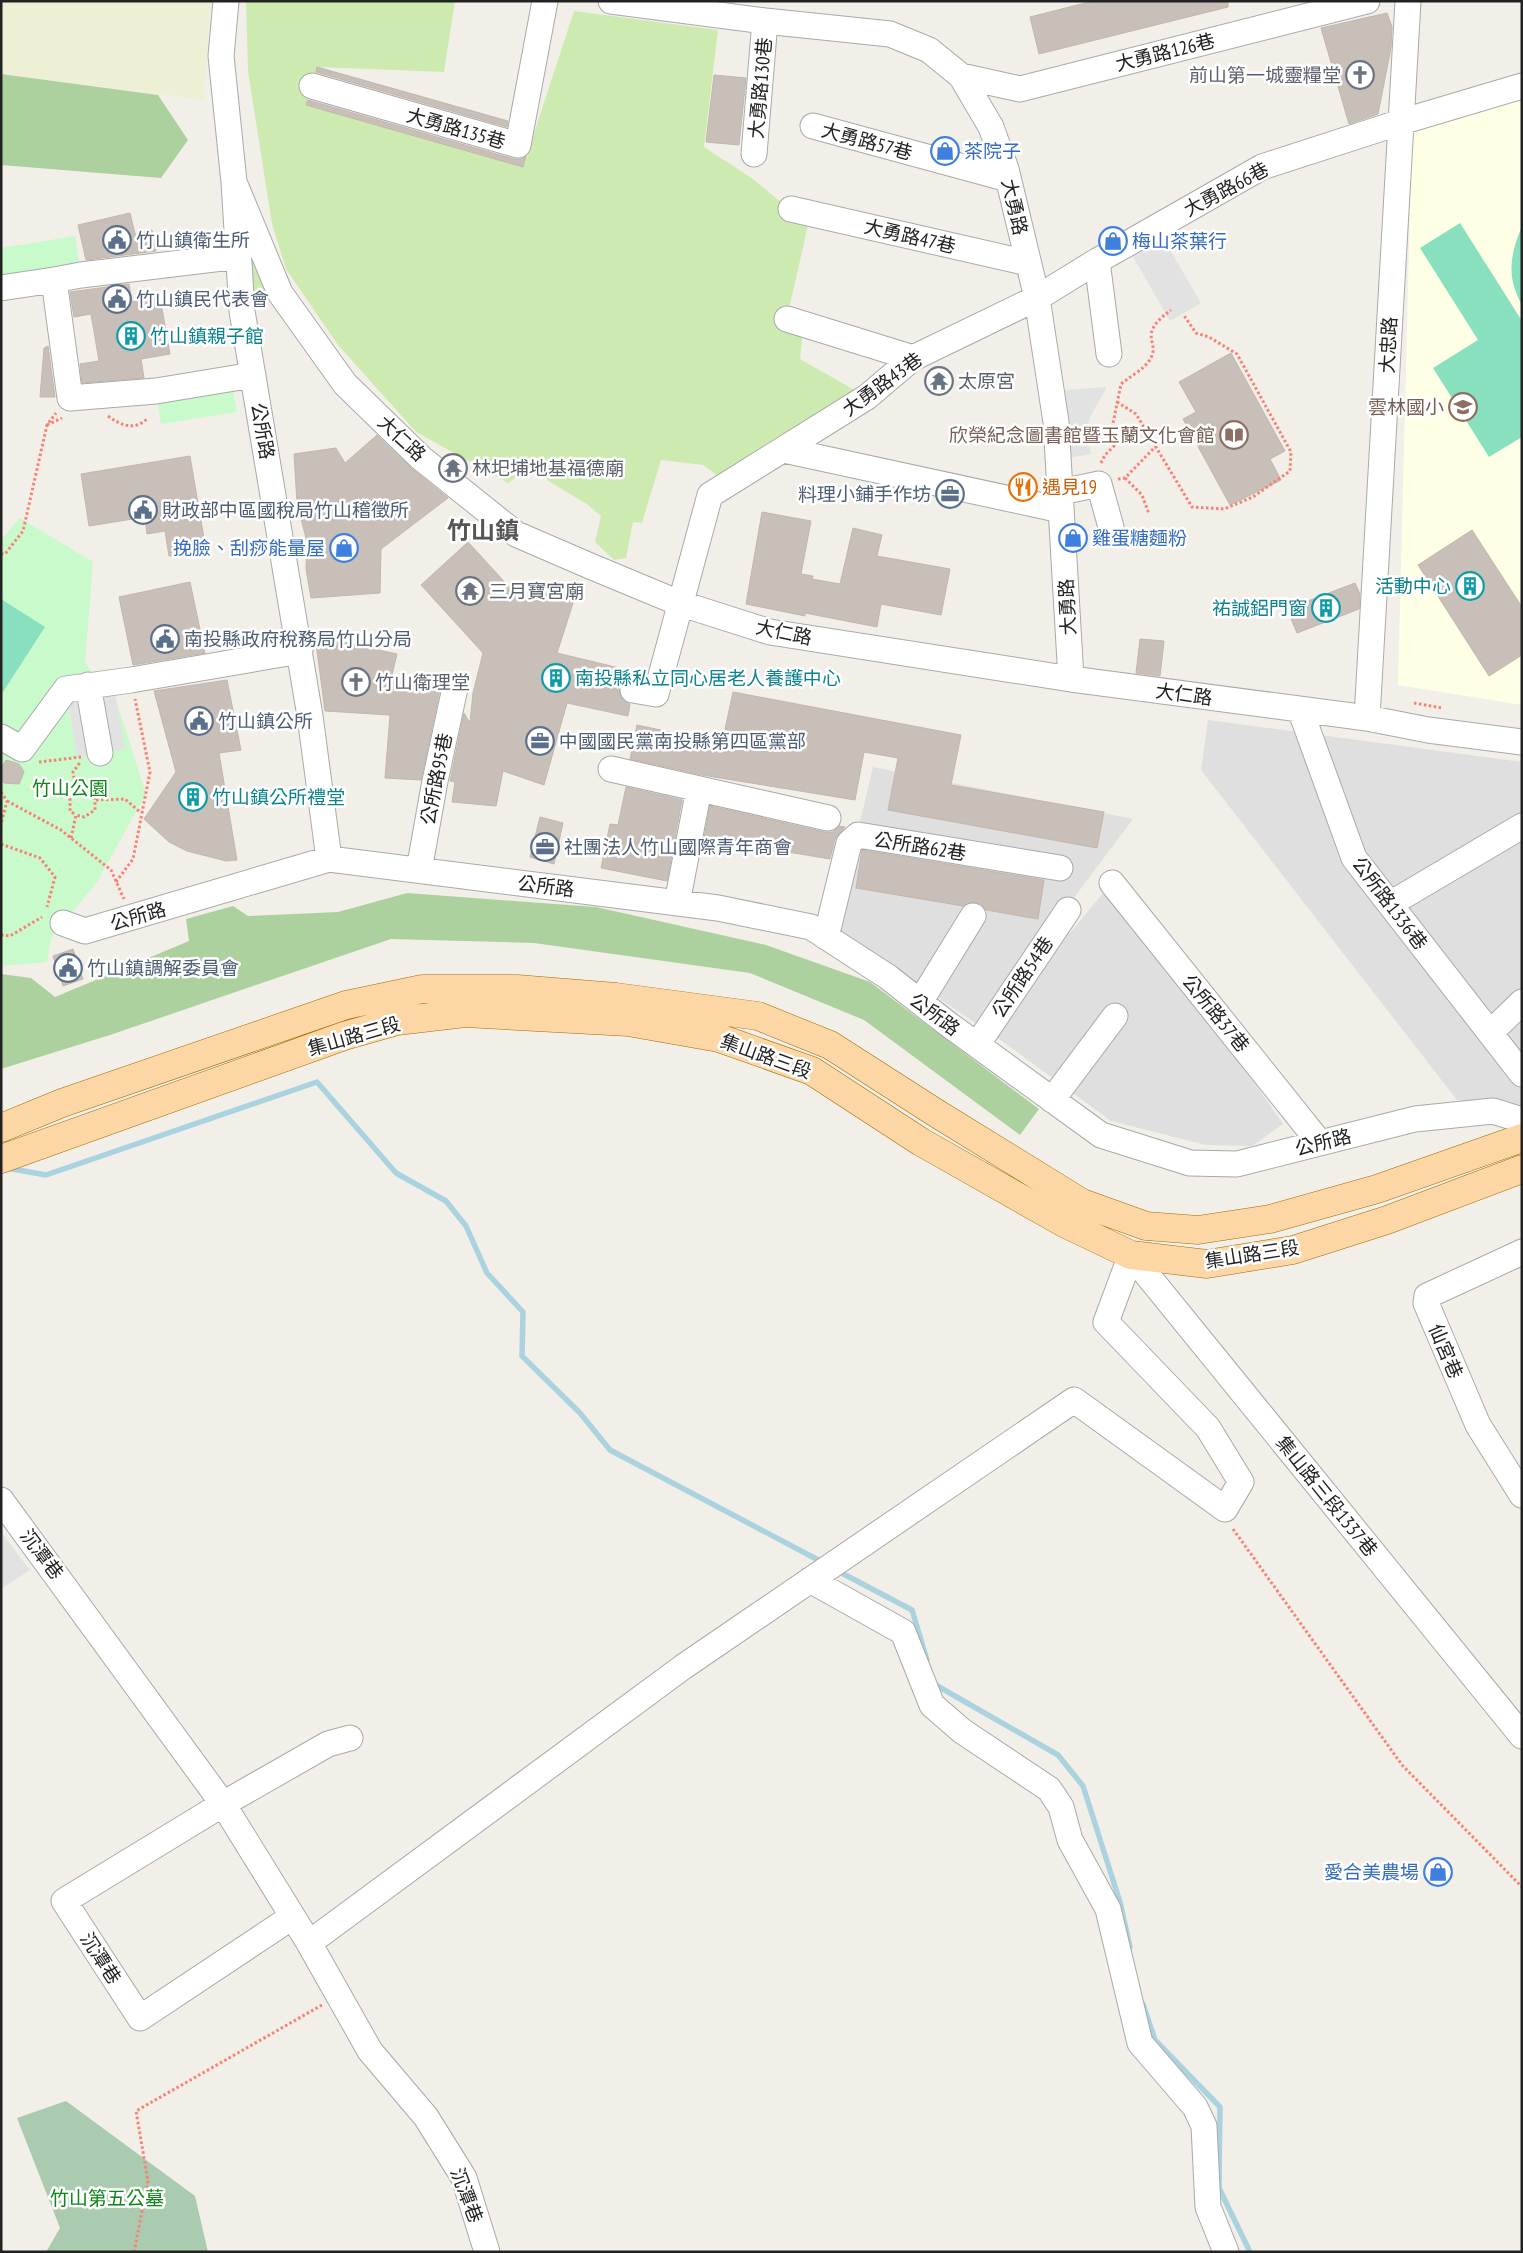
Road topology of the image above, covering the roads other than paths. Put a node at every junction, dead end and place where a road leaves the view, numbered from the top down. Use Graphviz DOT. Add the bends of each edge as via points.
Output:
graph roads {
  1 [pos="226,1"];
  2 [pos="545,1"];
  3 [pos="611,1"];
  4 [pos="1367,1"];
  5 [pos="1408,1"];
  6 [pos="765,21"];
  7 [pos="962,76"];
  8 [pos="312,86"];
  9 [pos="1522,86"];
  10 [pos="1401,122"];
  11 [pos="813,126"];
  12 [pos="754,154"];
  13 [pos="1008,180"];
  14 [pos="234,182"];
  15 [pos="791,209"];
  16 [pos="239,256"];
  17 [pos="1097,261"];
  18 [pos="1028,263"];
  19 [pos="54,280"];
  20 [pos="1,288"];
  21 [pos="280,293"];
  22 [pos="1036,298"];
  23 [pos="242,312"];
  24 [pos="787,318"];
  25 [pos="1109,354"];
  26 [pos="913,358"];
  27 [pos="253,375"];
  28 [pos="784,450"];
  29 [pos="1061,501"];
  30 [pos="1110,527"];
  31 [pos="679,603"];
  32 [pos="300,651"];
  33 [pos="1071,679"];
  34 [pos="88,685"];
  35 [pos="455,688"];
  36 [pos="633,690"];
  37 [pos="1300,709"];
  38 [pos="1367,718"];
  39 [pos="1,737"];
  40 [pos="1522,742"];
  41 [pos="100,753"];
  42 [pos="611,769"];
  43 [pos="699,789"];
  44 [pos="828,818"];
  45 [pos="1522,826"];
  46 [pos="329,859"];
  47 [pos="1060,868"];
  48 [pos="419,870"];
  49 [pos="1112,883"];
  50 [pos="677,903"];
  51 [pos="1390,904"];
  52 [pos="1068,910"];
  53 [pos="973,916"];
  54 [pos="63,923"];
  55 [pos="826,937"];
  56 [pos="920,1002"];
  57 [pos="1522,1002"];
  58 [pos="1115,1016"];
  59 [pos="1490,1032"];
  60 [pos="977,1045"];
  61 [pos="1522,1074"];
  62 [pos="1052,1100"];
  63 [pos="1522,1120"];
  64 [pos="1,1128"];
  65 [pos="1522,1138"];
  66 [pos="1320,1143"];
  67 [pos="1,1159"];
  68 [pos="1522,1169"];
  69 [pos="1522,1252"];
  70 [pos="1131,1255"];
  71 [pos="1522,1495"];
  72 [pos="1,1500"];
  73 [pos="814,1577"];
  74 [pos="1522,1736"];
  75 [pos="350,1738"];
  76 [pos="223,1804"];
  77 [pos="292,1917"];
  78 [pos="309,1943"];
  79 [pos="487,2252"];
  80 [pos="1226,2252"];
  1 -- 14 [label="street, 公所路" via="221,56"];
  2 -- 8 [label="street, 大勇路135巷" via="518,146"];
  3 -- 6 [label="street, 大勇路"];
  4 -- 7 [label="street, 大勇路126巷" via="1020,89"];
  5 -- 10 [label="street, 大忠路"];
  6 -- 7 [label="street, 大勇路" via="890,34 929,50"];
  6 -- 12 [label="street, 大勇路130巷"];
  7 -- 13 [label="street, 大勇路" via="991,127"];
  9 -- 10 [label="street, 大勇路66巷"];
  10 -- 17 [label="street, 大勇路66巷" via="1262,167"];
  10 -- 38 [label="street, 大忠路"];
  11 -- 13 [label="street, 大勇路57巷"];
  13 -- 18 [label="street, 大勇路"];
  14 -- 16 [label="street, 公所路"];
  14 -- 21 [label="street, 大仁路"];
  15 -- 18 [label="street, 大勇路47巷"];
  16 -- 19 [label="street"];
  16 -- 23 [label="street, 公所路"];
  17 -- 22 [label="street, 大勇路66巷"];
  17 -- 25 [label="street"];
  18 -- 22 [label="street, 大勇路"];
  19 -- 20 [label="street"];
  19 -- 27 [label="street" via="70,398 156,391"];
  21 -- 23 [label="street"];
  21 -- 31 [label="street, 大仁路" via="345,384 421,458 516,534"];
  22 -- 26 [label="street, 大勇路43巷"];
  22 -- 29 [label="street, 大勇路" via="1056,422"];
  23 -- 27 [label="street, 公所路"];
  24 -- 26 [label="street"];
  26 -- 28 [label="street, 大勇路43巷" via="867,398"];
  27 -- 32 [label="street, 公所路"];
  28 -- 29 [label="street"];
  28 -- 31 [label="street, 大勇路43巷" via="710,495"];
  29 -- 30 [label="street" via="1099,484"];
  29 -- 33 [label="street, 大勇路"];
  31 -- 33 [label="street, 大仁路" via="770,632"];
  31 -- 36 [label="street, 大勇路43巷" via="656,694"];
  32 -- 34 [label="street"];
  32 -- 46 [label="street, 公所路"];
  33 -- 37 [label="street, 大仁路"];
  34 -- 39 [label="street" via="66,689 22,749"];
  34 -- 41 [label="street"];
  35 -- 48 [label="street, 公所路95巷"];
  37 -- 38 [label="street, 大仁路"];
  37 -- 51 [label="street, 公所路1336巷" via="1354,858"];
  38 -- 40 [label="street, 大仁路" via="1428,730"];
  42 -- 43 [label="street"];
  43 -- 44 [label="street"];
  43 -- 50 [label="street"];
  45 -- 51 [label="street"];
  46 -- 48 [label="street, 公所路"];
  46 -- 54 [label="street, 公所路" via="86,931"];
  47 -- 55 [label="street, 公所路62巷" via="858,835 849,843"];
  48 -- 50 [label="street, 公所路"];
  49 -- 66 [label="street, 公所路37巷"];
  50 -- 55 [label="street, 公所路" via="811,927"];
  51 -- 59 [label="street, 公所路1336巷"];
  52 -- 60 [label="street, 公所路54巷"];
  53 -- 56 [label="street"];
  55 -- 56 [label="street, 公所路"];
  56 -- 60 [label="street, 公所路"];
  57 -- 59 [label="street"];
  58 -- 62 [label="street"];
  59 -- 61 [label="street, 公所路1336巷"];
  60 -- 62 [label="street, 公所路"];
  62 -- 66 [label="street, 公所路" via="1101,1135 1190,1163 1237,1164"];
  63 -- 66 [label="street, 公所路" via="1493,1111 1444,1116"];
  64 -- 65 [label="main road, 集山路三段" via="62,1103 346,1005 422,988 517,989 616,997 758,1016 830,1045 1082,1203 1146,1226 1198,1230 1270,1219 1377,1188"];
  67 -- 70 [label="main road, 集山路三段" via="334,1039 397,1021 465,1012 628,1022 719,1038 812,1071 921,1142 1064,1223"];
  68 -- 70 [label="main road, 集山路三段" via="1387,1220 1293,1250 1207,1264"];
  69 -- 71 [label="street, 仙宮巷" via="1427,1296 1426,1303 1478,1425"];
  70 -- 73 [label="street" via="1106,1322 1208,1428 1240,1482 1225,1509 1074,1400"];
  70 -- 74 [label="street, 集山路三段1337巷"];
  72 -- 76 [label="street, 沉潭巷"];
  73 -- 78 [label="street" via="683,1667"];
  73 -- 80 [label="street" via="903,1632 932,1705 962,1731 1049,1789 1061,1807 1070,1840 1108,1909 1140,2043 1195,2106 1204,2126 1208,2206"];
  75 -- 76 [label="street, 沉潭巷" via="328,1744"];
  76 -- 77 [label="street, 沉潭巷"];
  76 -- 77 [label="street, 沉潭巷" via="64,1901 140,2018"];
  77 -- 78 [label="street, 沉潭巷"];
  78 -- 79 [label="street, 沉潭巷" via="370,2051 426,2117 464,2178"];
}
